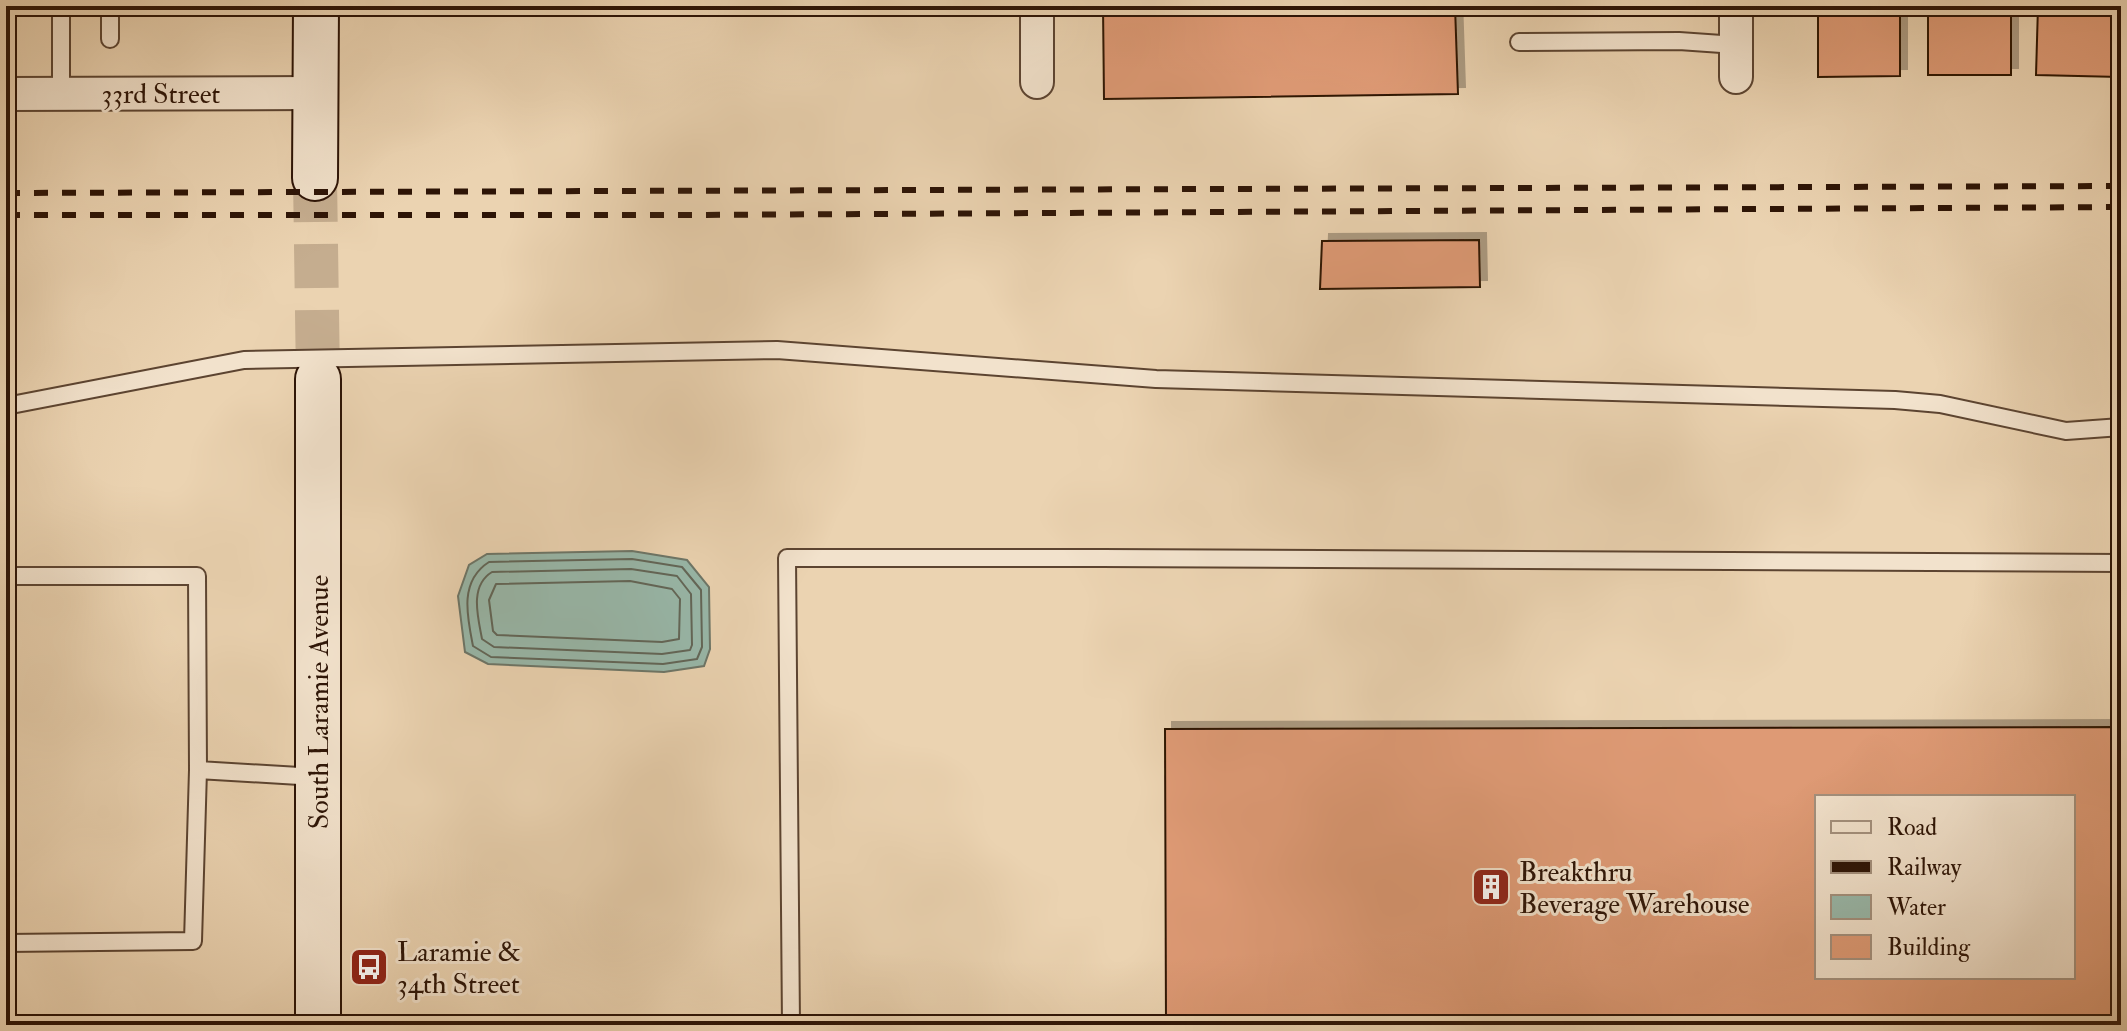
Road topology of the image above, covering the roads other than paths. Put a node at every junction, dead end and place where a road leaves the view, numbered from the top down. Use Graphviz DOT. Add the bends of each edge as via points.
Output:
graph roads {
  1 [pos="61,6"];
  2 [pos="110,6"];
  3 [pos="316,6"];
  4 [pos="1037,6"];
  5 [pos="1736,6"];
  6 [pos="110,39"];
  7 [pos="1519,42"];
  8 [pos="1736,45"];
  9 [pos="1736,77"];
  10 [pos="1037,82"];
  11 [pos="315,93"];
  12 [pos="6,94"];
  13 [pos="61,94"];
  14 [pos="315,178"];
  15 [pos="318,379"];
  16 [pos="6,406"];
  17 [pos="2121,427"];
  18 [pos="2121,563"];
  19 [pos="6,576"];
  20 [pos="198,770"];
  21 [pos="318,777"];
  22 [pos="6,943"];
  23 [pos="318,1025"];
  24 [pos="791,1025"];
  1 -- 13 [label="lane"];
  2 -- 6 [label="lane"];
  3 -- 11 [label="main road"];
  4 -- 10 [label="street"];
  5 -- 8 [label="street"];
  7 -- 8 [label="lane"];
  8 -- 9 [label="street"];
  11 -- 13 [label="street, 33rd Street"];
  11 -- 14 [label="main road"];
  12 -- 13 [label="street, 33rd Street"];
  15 -- 21 [label="main road, South Laramie Avenue"];
  16 -- 17 [label="lane" via="244,360 777,350 1156,379 1895,400 1940,404 2066,431"];
  18 -- 24 [label="lane" via="787,558"];
  19 -- 20 [label="lane" via="197,576"];
  20 -- 21 [label="lane"];
  20 -- 22 [label="lane" via="193,941"];
  21 -- 23 [label="main road, South Laramie Avenue"];
}
